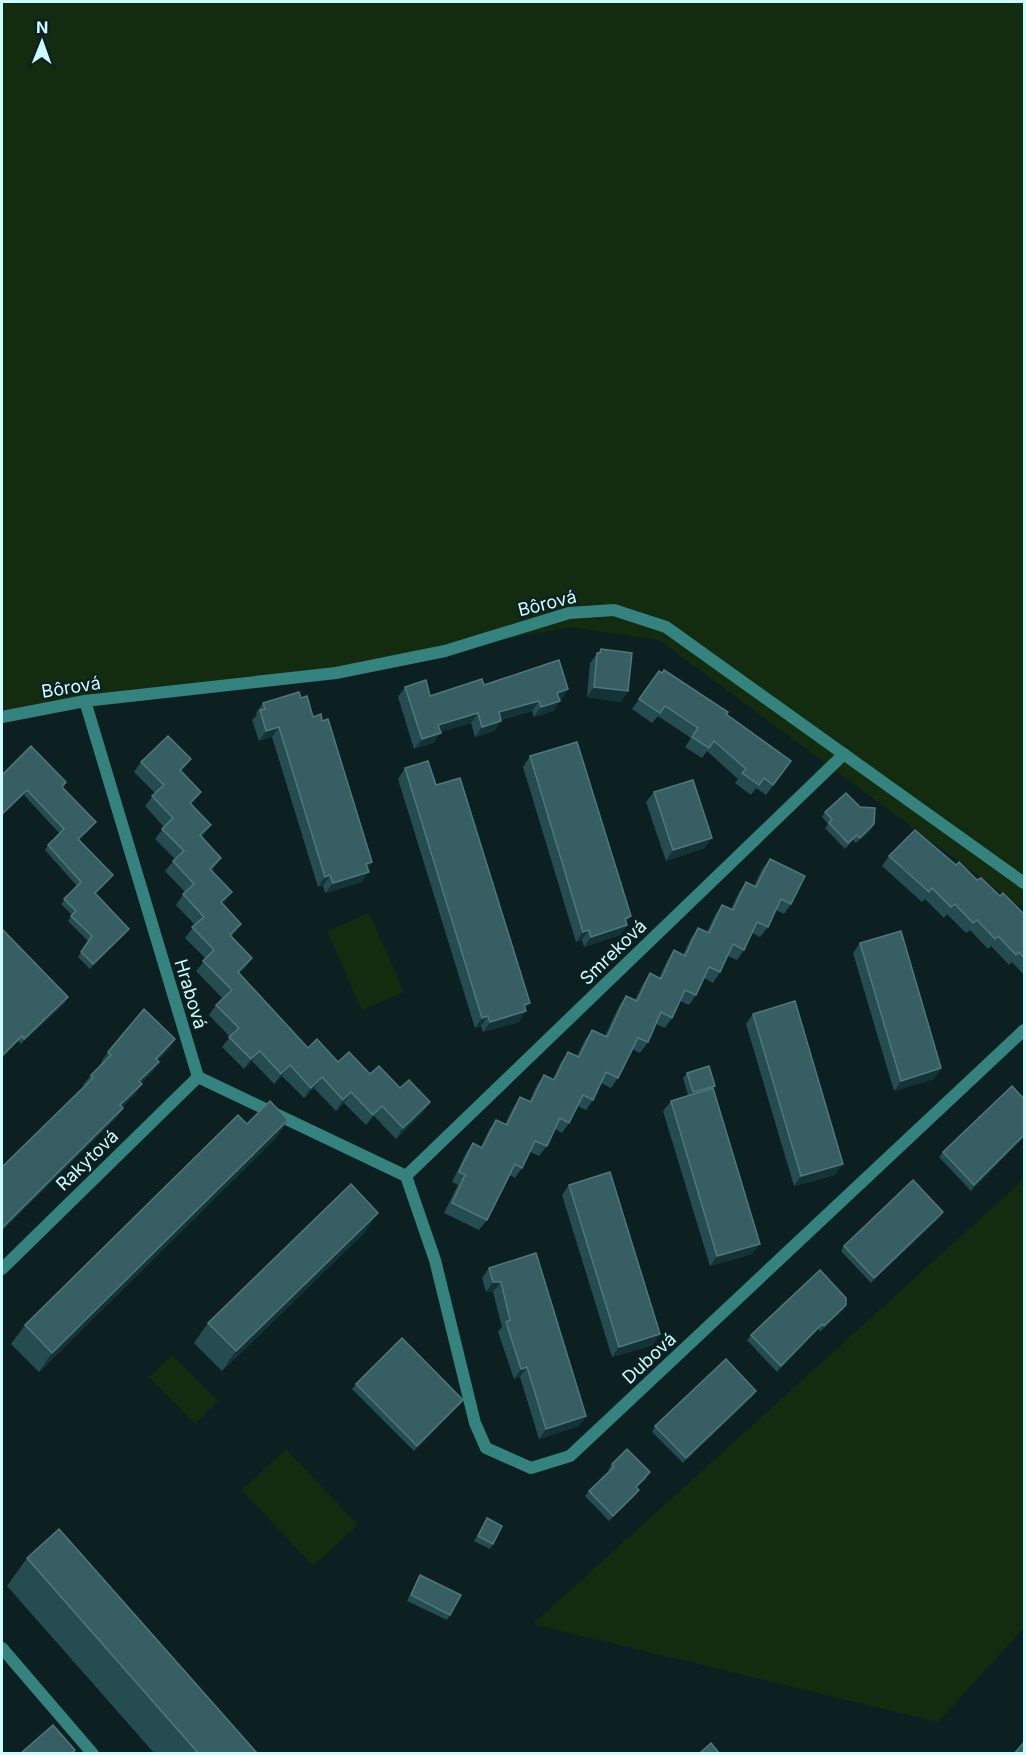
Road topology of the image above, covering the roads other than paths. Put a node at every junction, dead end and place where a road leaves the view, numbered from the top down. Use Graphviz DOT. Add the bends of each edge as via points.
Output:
graph roads {
  1 [pos="85,701"];
  2 [pos="2,717"];
  3 [pos="844,754"];
  4 [pos="1024,883"];
  5 [pos="1024,1030"];
  6 [pos="198,1077"];
  7 [pos="406,1176"];
  8 [pos="2,1269"];
  9 [pos="2,1648"];
  10 [pos="93,1754"];
  1 -- 2 [label="street, Bôrová"];
  1 -- 3 [label="street, Bôrová" via="336,673 445,651 569,613 614,610 666,627"];
  1 -- 6 [label="street, Hrabová"];
  3 -- 4 [label="street, Bôrová"];
  3 -- 7 [label="street, Smreková"];
  5 -- 7 [label="street, Dubová" via="570,1456 531,1468 486,1448 478,1431 435,1260"];
  6 -- 7 [label="street"];
  6 -- 8 [label="street, Rakytová"];
  9 -- 10 [label="street"];
}
